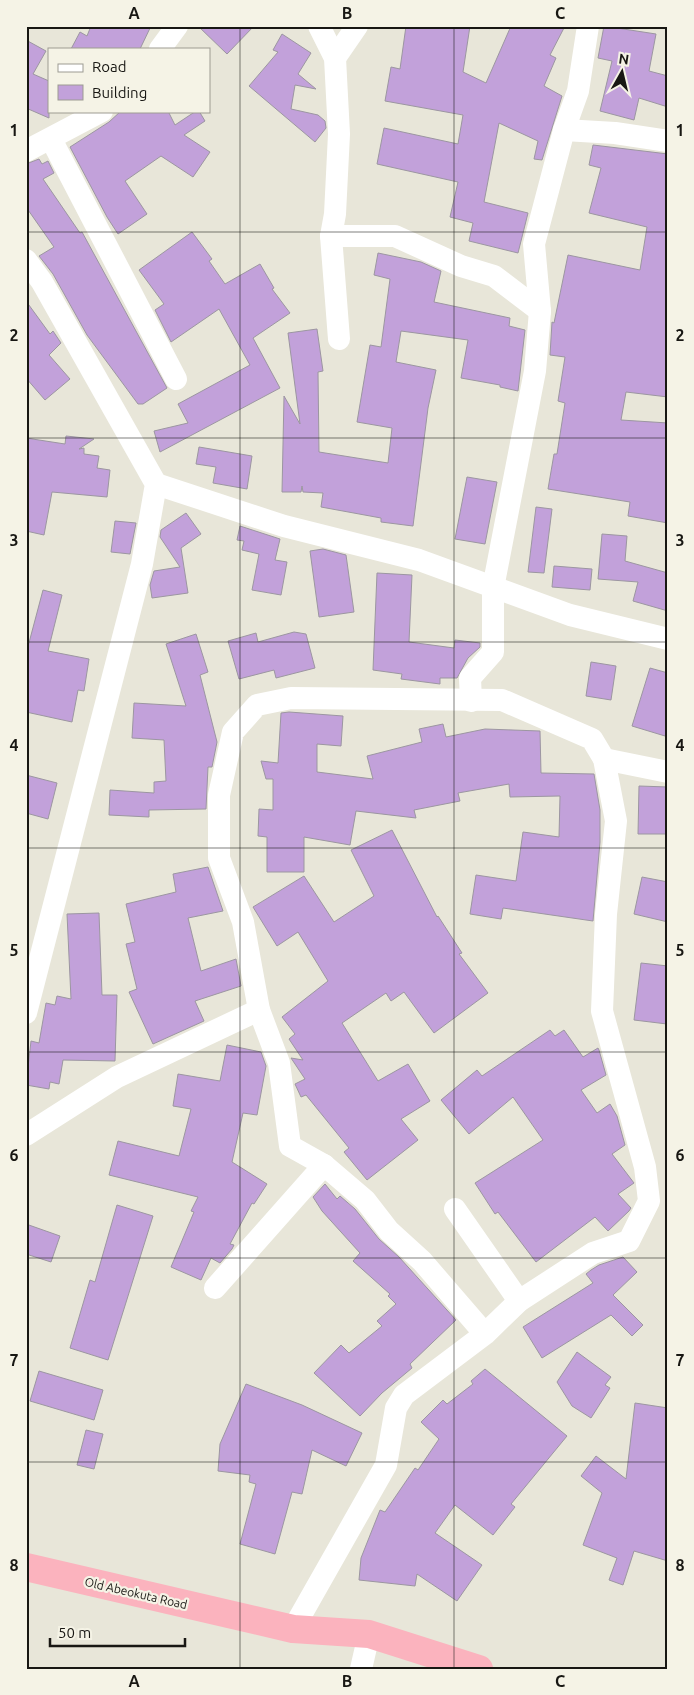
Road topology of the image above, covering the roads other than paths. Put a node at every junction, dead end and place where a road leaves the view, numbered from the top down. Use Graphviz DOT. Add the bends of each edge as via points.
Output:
graph roads {
  1 [pos="177,26"];
  2 [pos="318,26"];
  3 [pos="357,26"];
  4 [pos="588,26"];
  5 [pos="161,48"];
  6 [pos="335,58"];
  7 [pos="100,112"];
  8 [pos="564,130"];
  9 [pos="51,139"];
  10 [pos="668,141"];
  11 [pos="26,150"];
  12 [pos="331,236"];
  13 [pos="26,260"];
  14 [pos="540,311"];
  15 [pos="339,338"];
  16 [pos="176,379"];
  17 [pos="156,484"];
  18 [pos="493,588"];
  19 [pos="668,639"];
  20 [pos="471,701"];
  21 [pos="604,759"];
  22 [pos="668,772"];
  23 [pos="259,1010"];
  24 [pos="26,1013"];
  25 [pos="26,1135"];
  26 [pos="324,1166"];
  27 [pos="455,1209"];
  28 [pos="214,1288"];
  29 [pos="519,1301"];
  30 [pos="485,1334"];
  31 [pos="26,1567"];
  32 [pos="293,1630"];
  33 [pos="369,1634"];
  34 [pos="361,1669"];
  35 [pos="479,1669"];
  1 -- 5 [label="street"];
  2 -- 6 [label="street"];
  3 -- 6 [label="street"];
  4 -- 8 [label="street" via="578,91"];
  6 -- 12 [label="street" via="339,134"];
  7 -- 9 [label="street"];
  8 -- 10 [label="street"];
  8 -- 14 [label="street" via="534,244"];
  9 -- 11 [label="street"];
  9 -- 16 [label="street"];
  12 -- 14 [label="street" via="395,236 461,266 494,276"];
  12 -- 15 [label="street"];
  13 -- 17 [label="street" via="42,282"];
  14 -- 18 [label="street" via="535,371"];
  17 -- 18 [label="street" via="284,526 419,560"];
  17 -- 24 [label="street" via="142,564"];
  18 -- 19 [label="street" via="570,615"];
  18 -- 20 [label="street" via="493,652 470,678"];
  20 -- 21 [label="street" via="502,700 547,718 592,739"];
  20 -- 23 [label="street" via="291,698 256,705 233,732 219,795 219,858 243,922"];
  21 -- 22 [label="street"];
  21 -- 29 [label="street" via="616,821 606,914 602,1011 645,1167 649,1201 629,1241 593,1253"];
  23 -- 25 [label="street" via="117,1077"];
  23 -- 26 [label="street" via="280,1063 290,1146"];
  26 -- 28 [label="street"];
  26 -- 30 [label="street" via="365,1200"];
  27 -- 29 [label="street"];
  29 -- 30 [label="street"];
  30 -- 32 [label="street" via="404,1395 396,1408 386,1465"];
  31 -- 32 [label="highway, Old Abeokuta Road"];
  32 -- 33 [label="highway, Old Abeokuta Road"];
  33 -- 34 [label="street"];
  33 -- 35 [label="highway, Old Abeokuta Road"];
}
